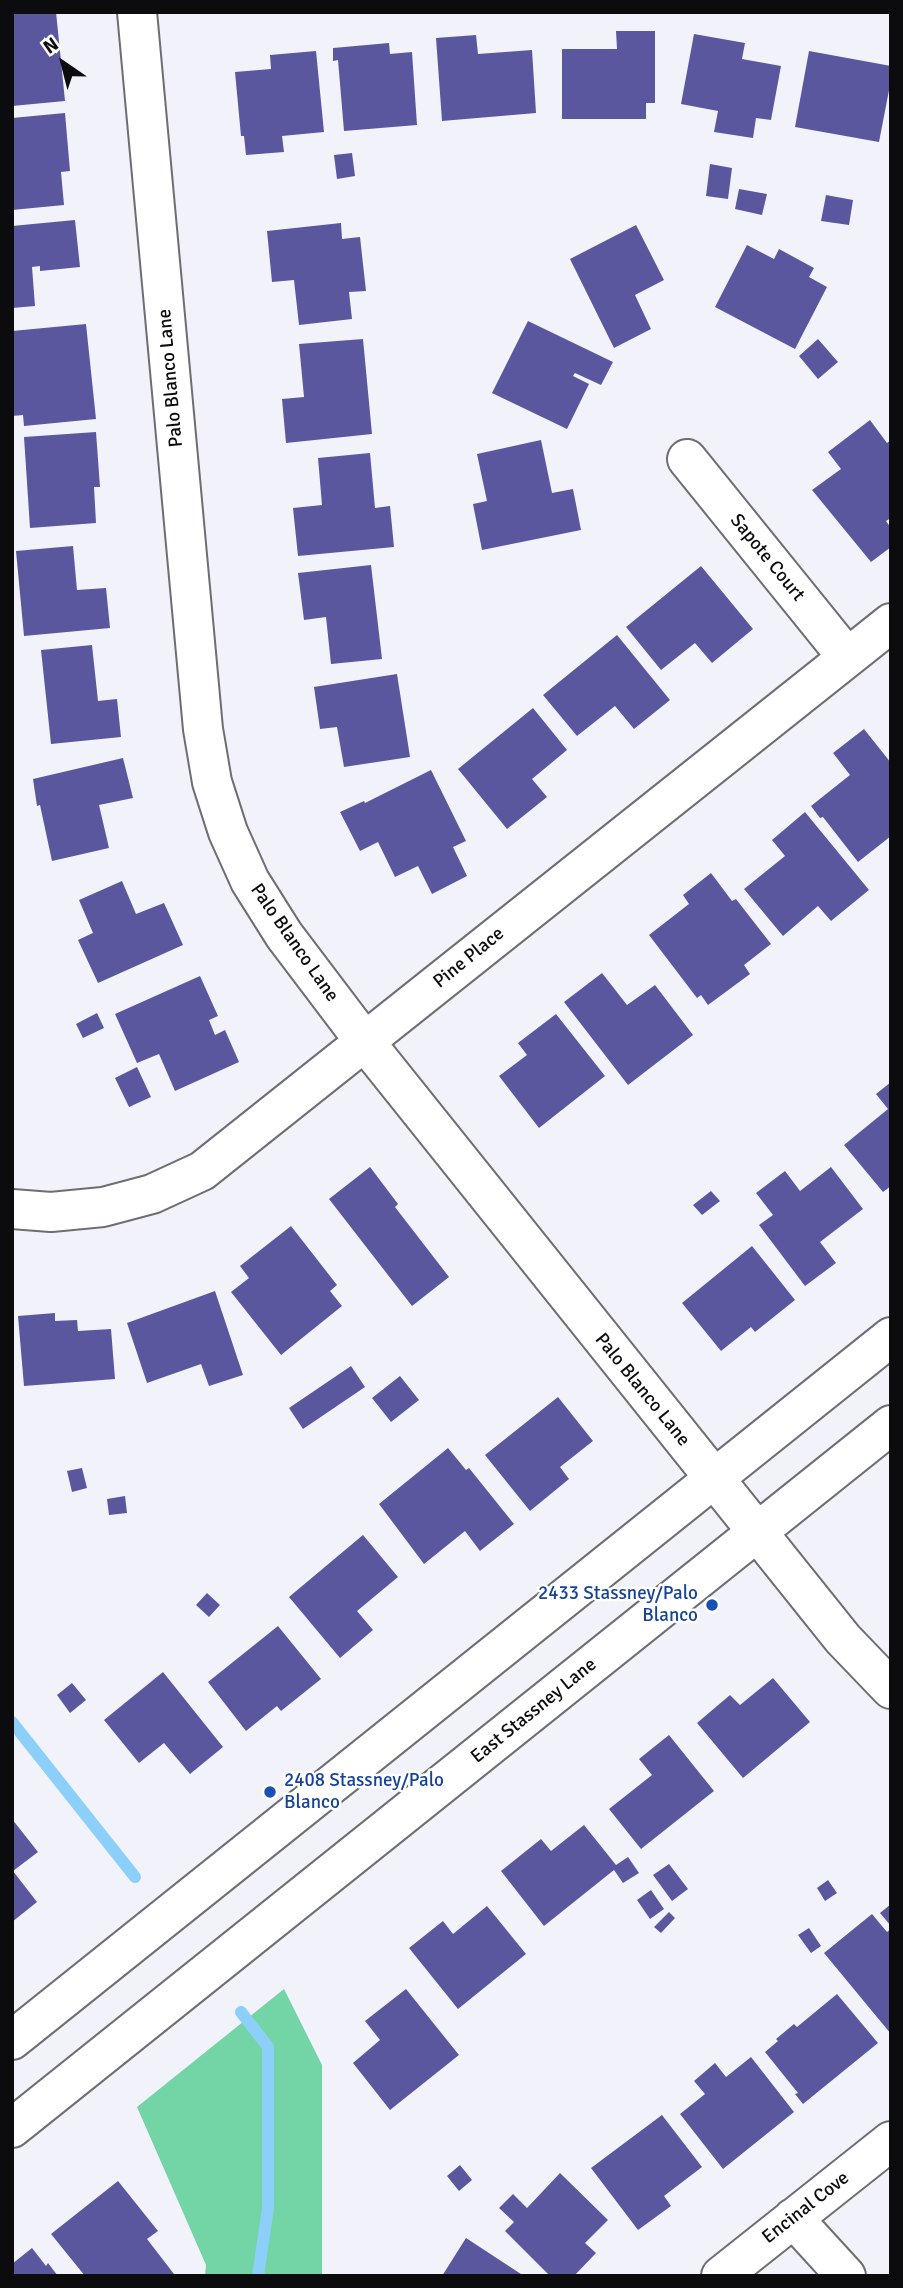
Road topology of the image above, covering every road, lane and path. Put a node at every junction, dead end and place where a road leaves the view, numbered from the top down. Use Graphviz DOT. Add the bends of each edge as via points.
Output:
graph roads {
  1 [pos="137,12"];
  2 [pos="687,459"];
  3 [pos="891,623"];
  4 [pos="847,657"];
  5 [pos="365,1042"];
  6 [pos="12,1209"];
  7 [pos="891,1338"];
  8 [pos="891,1425"];
  9 [pos="713,1480"];
  10 [pos="757,1533"];
  11 [pos="891,1689"];
  12 [pos="12,2040"];
  13 [pos="12,2128"];
  14 [pos="891,2141"];
  15 [pos="793,2218"];
  16 [pos="721,2276"];
  17 [pos="846,2276"];
  1 -- 5 [label="street, Palo Blanco Lane" via="203,729 212,782 250,881 284,935"];
  2 -- 4 [label="street, Sapote Court"];
  3 -- 4 [label="street, Pine Place"];
  4 -- 5 [label="street, Pine Place"];
  5 -- 6 [label="street, Pine Place" via="202,1171 177,1184 103,1207 51,1212"];
  5 -- 9 [label="street, Palo Blanco Lane"];
  7 -- 9 [label="street"];
  8 -- 10 [label="street, East Stassney Lane"];
  9 -- 10 [label="street, Palo Blanco Lane"];
  9 -- 12 [label="street"];
  10 -- 11 [label="street, Palo Blanco Lane" via="843,1639"];
  10 -- 13 [label="street, East Stassney Lane"];
  14 -- 15 [label="street, Encinal Cove"];
  15 -- 16 [label="street, Encinal Cove"];
  15 -- 17 [label="street"];
}
